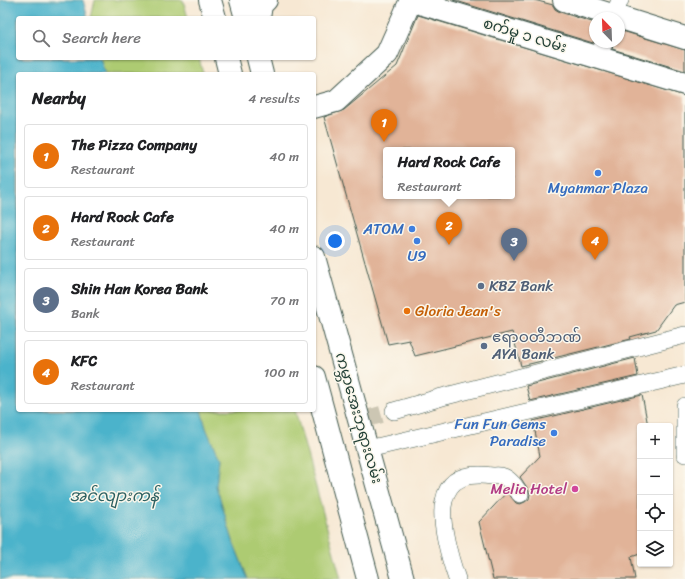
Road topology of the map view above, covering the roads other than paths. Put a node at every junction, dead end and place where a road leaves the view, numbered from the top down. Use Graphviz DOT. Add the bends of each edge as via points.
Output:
graph roads {
  1 [pos="210,0"];
  2 [pos="241,0"];
  3 [pos="266,0"];
  4 [pos="410,0"];
  5 [pos="564,0"];
  6 [pos="615,11"];
  7 [pos="214,16"];
  8 [pos="245,16"];
  9 [pos="259,16"];
  10 [pos="685,38"];
  11 [pos="601,49"];
  12 [pos="226,60"];
  13 [pos="258,60"];
  14 [pos="230,72"];
  15 [pos="262,72"];
  16 [pos="685,84"];
  17 [pos="316,106"];
  18 [pos="316,264"];
  19 [pos="685,335"];
  20 [pos="685,375"];
  21 [pos="316,384"];
  22 [pos="685,406"];
  23 [pos="394,410"];
  24 [pos="374,448"];
  25 [pos="685,454"];
  26 [pos="520,494"];
  27 [pos="368,579"];
  28 [pos="403,579"];
  29 [pos="457,579"];
  1 -- 7 [label="main road"];
  2 -- 8 [label="main road"];
  3 -- 9 [label="main road" via="261,5"];
  4 -- 11 [label="main road, စက်မှု ၁ လမ်း"];
  4 -- 17 [label="main road" via="387,54 336,101"];
  5 -- 6 [label="main road"];
  6 -- 10 [label="main road"];
  11 -- 16 [label="main road, စက်မှု ၁ လမ်း"];
  12 -- 14 [label="main road"];
  13 -- 15 [label="main road"];
  18 -- 24 [label="main road, ကမ္ဘာအေးဘုရားလမ်း" via="362,420"];
  19 -- 23 [label="lane"];
  20 -- 24 [label="lane"];
  21 -- 27 [label="main road"];
  22 -- 25 [label="lane"];
  24 -- 28 [label="main road, ကမ္ဘာအေးဘုရားလမ်း"];
  26 -- 29 [label="lane" via="513,484 499,476 472,474 452,484 447,491 442,513"];
}
